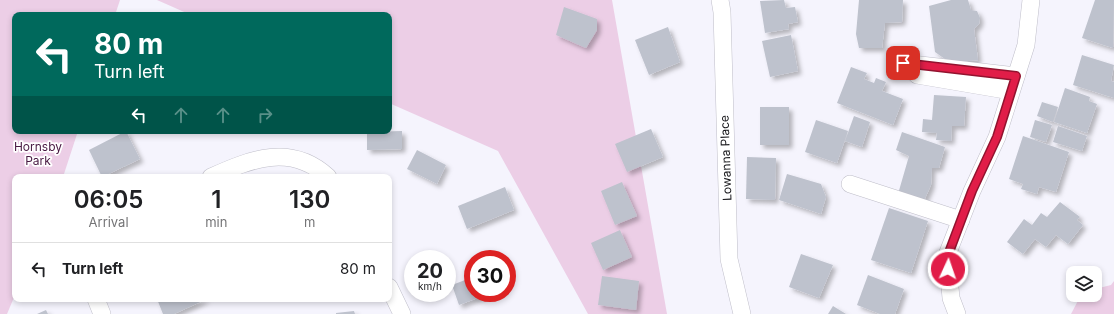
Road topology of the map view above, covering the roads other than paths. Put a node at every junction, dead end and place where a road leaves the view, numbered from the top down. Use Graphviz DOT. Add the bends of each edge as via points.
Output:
graph roads {
  1 [pos="720,0"];
  2 [pos="1031,0"];
  3 [pos="908,69"];
  4 [pos="1014,84"];
  5 [pos="218,174"];
  6 [pos="325,174"];
  7 [pos="850,184"];
  8 [pos="961,220"];
  9 [pos="392,293"];
  10 [pos="97,302"];
  11 [pos="102,314"];
  12 [pos="402,314"];
  13 [pos="742,314"];
  14 [pos="957,314"];
  1 -- 13 [label="street, Lowanna Place" via="729,259"];
  2 -- 4 [label="street" via="1026,45"];
  3 -- 4 [label="street"];
  4 -- 8 [label="street" via="997,137"];
  5 -- 6 [label="street" via="242,163 282,155 316,166"];
  7 -- 8 [label="street"];
  8 -- 14 [label="street" via="948,255 951,298"];
  9 -- 12 [label="street"];
  10 -- 11 [label="street"];
}
